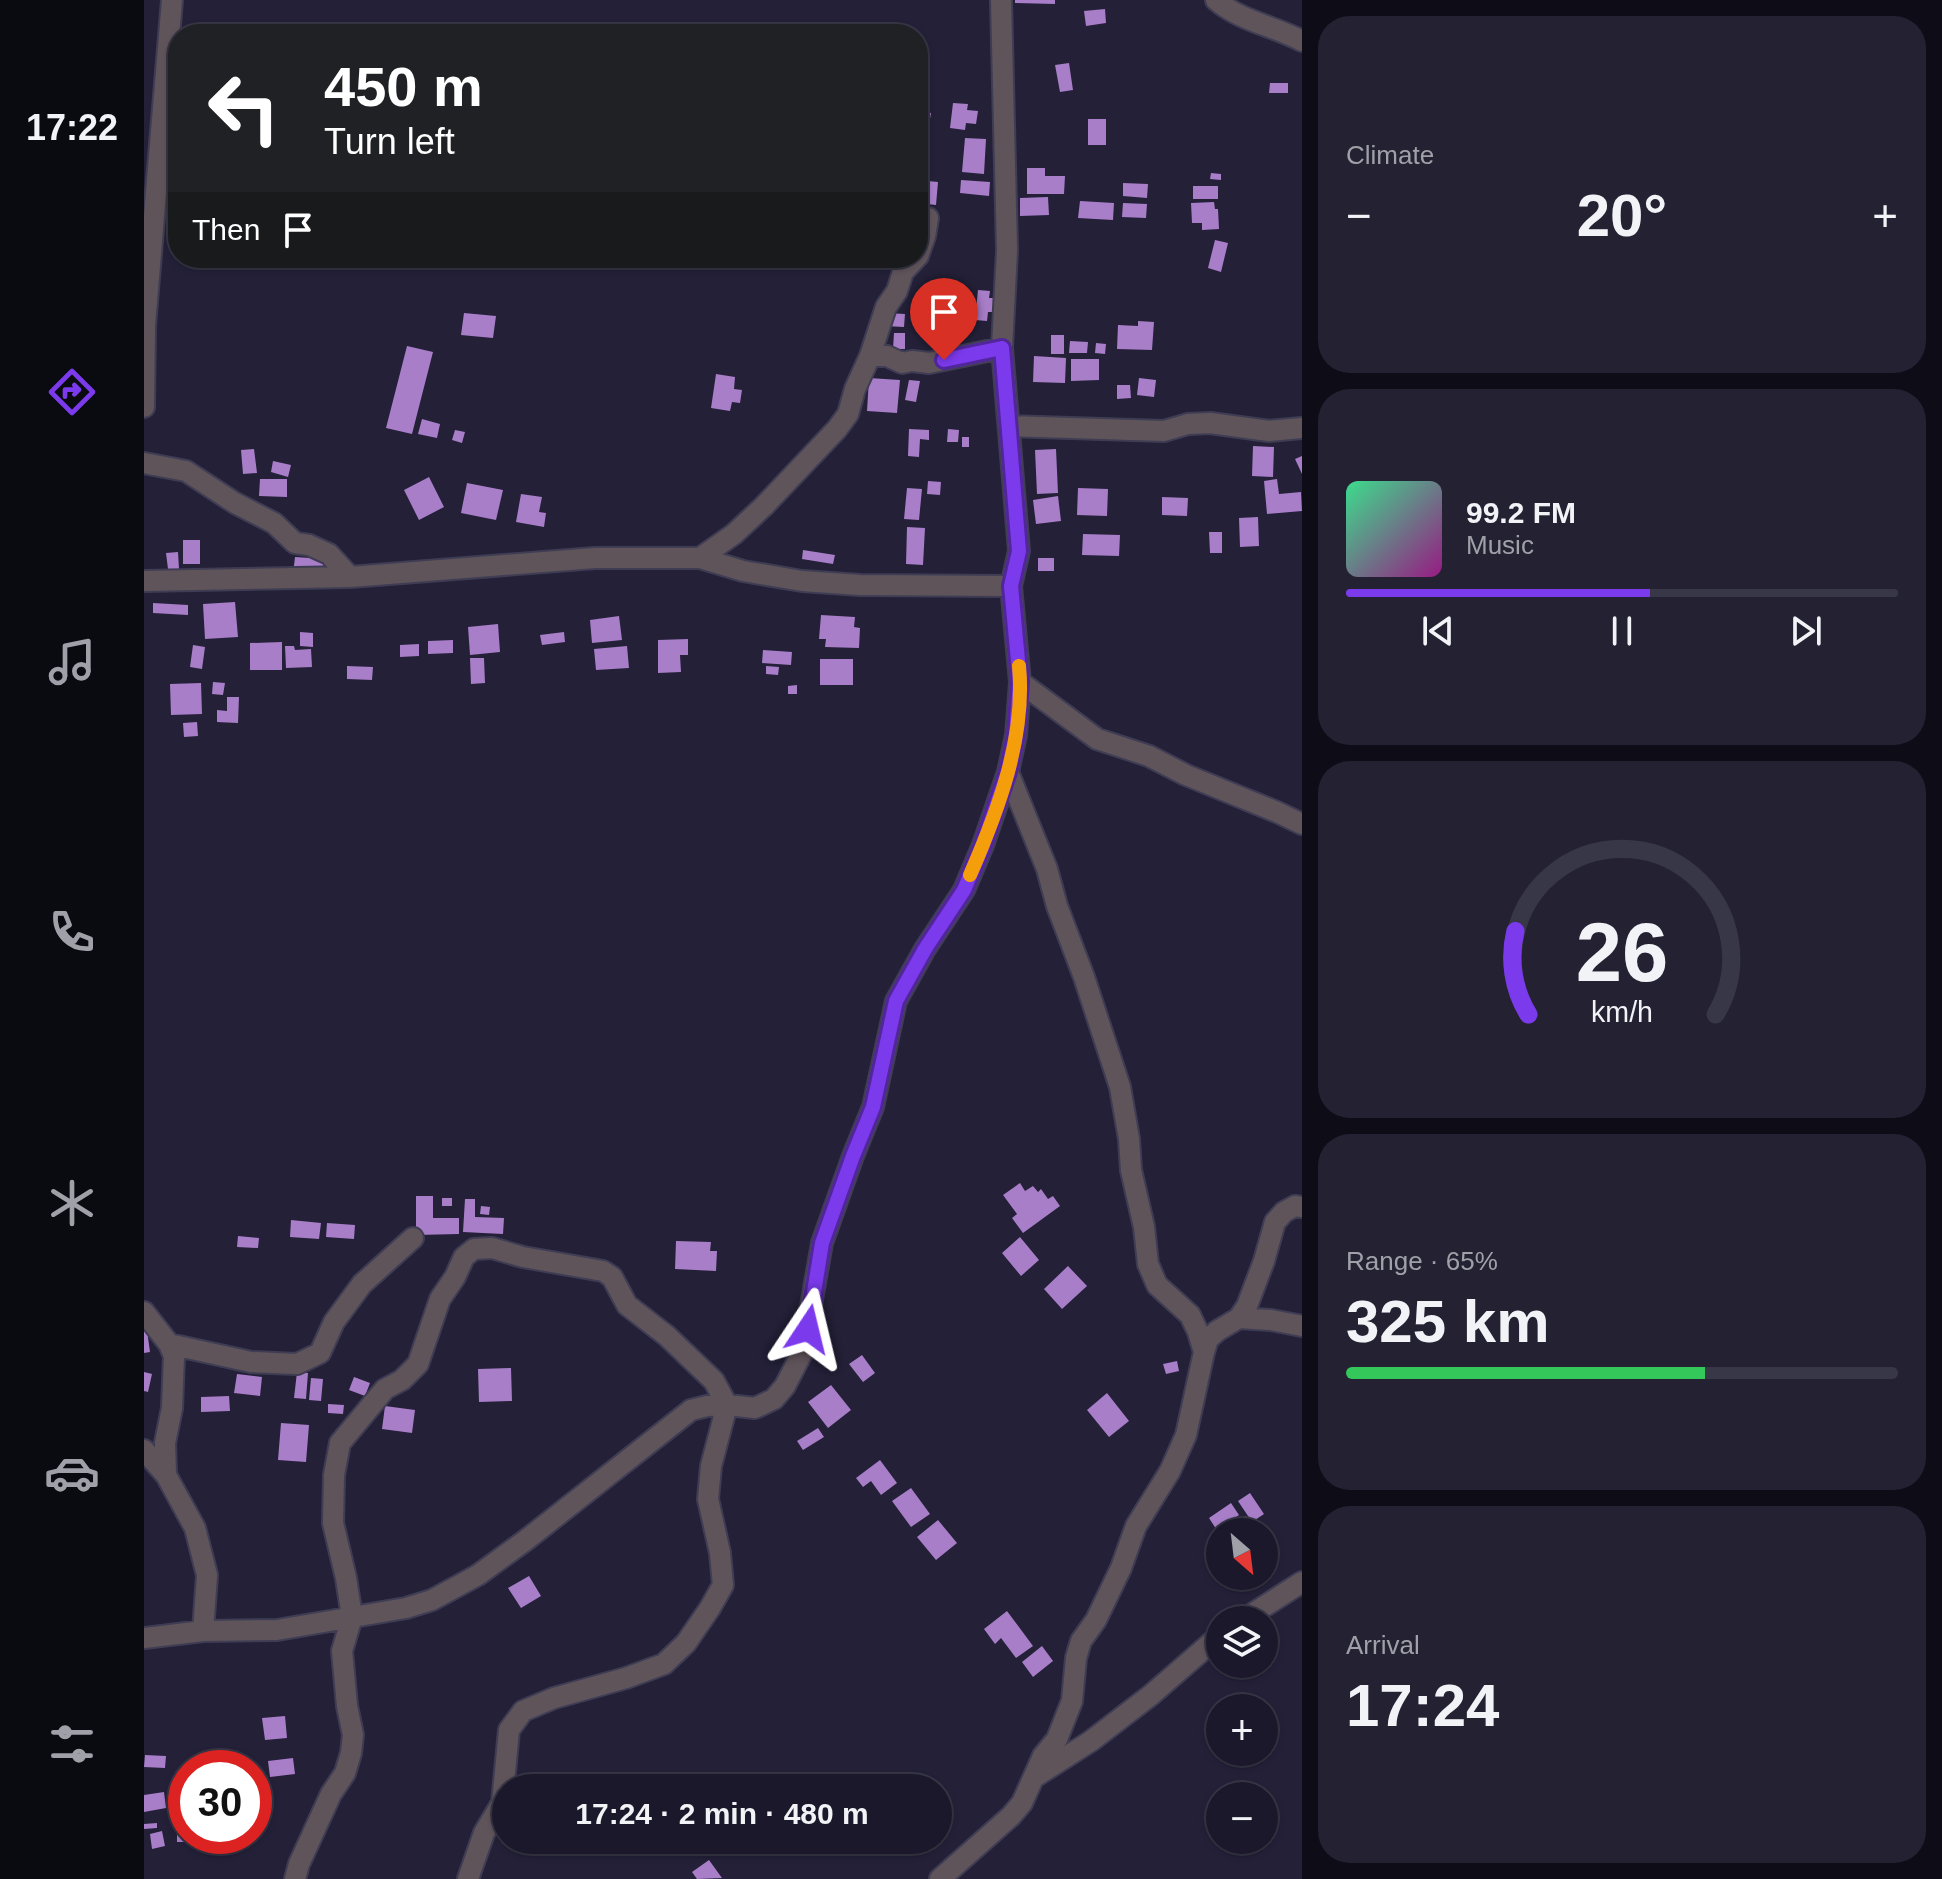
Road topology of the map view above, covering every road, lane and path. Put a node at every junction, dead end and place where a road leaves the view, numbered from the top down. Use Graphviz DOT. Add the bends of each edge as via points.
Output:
graph roads {
  1 [pos="172,0"];
  2 [pos="1001,0"];
  3 [pos="1216,0"];
  4 [pos="170,24"];
  5 [pos="1302,41"];
  6 [pos="168,48"];
  7 [pos="907,268"];
  8 [pos="1002,348"];
  9 [pos="870,356"];
  10 [pos="144,407"];
  11 [pos="1009,426"];
  12 [pos="1302,428"];
  13 [pos="144,463"];
  14 [pos="700,558"];
  15 [pos="350,577"];
  16 [pos="144,581"];
  17 [pos="1011,586"];
  18 [pos="1020,682"];
  19 [pos="1008,772"];
  20 [pos="1302,824"];
  21 [pos="1300,1203"];
  22 [pos="413,1238"];
  23 [pos="145,1314"];
  24 [pos="1239,1318"];
  25 [pos="1302,1326"];
  26 [pos="169,1344"];
  27 [pos="1204,1352"];
  28 [pos="727,1405"];
  29 [pos="144,1450"];
  30 [pos="166,1475"];
  31 [pos="1302,1582"];
  32 [pos="1265,1606"];
  33 [pos="352,1617"];
  34 [pos="203,1631"];
  35 [pos="144,1638"];
  36 [pos="1206,1647"];
  37 [pos="1031,1779"];
  38 [pos="295,1879"];
  39 [pos="468,1879"];
  40 [pos="940,1879"];
  1 -- 4 [label="street"];
  2 -- 8 [label="street" via="1007,250"];
  3 -- 5 [label="street" via="1242,17"];
  6 -- 10 [label="street" via="145,325"];
  7 -- 9 [label="street" via="886,307"];
  8 -- 9 [label="street" via="929,363"];
  8 -- 11 [label="street"];
  9 -- 14 [label="street" via="837,429 764,506"];
  11 -- 12 [label="street" via="1164,431 1210,423 1269,431"];
  11 -- 17 [label="street" via="1019,551"];
  13 -- 15 [label="street" via="186,471 274,523 295,543 329,554"];
  14 -- 15 [label="street" via="595,558"];
  14 -- 17 [label="street" via="802,581"];
  15 -- 16 [label="street"];
  17 -- 18 [label="street"];
  18 -- 19 [label="street"];
  18 -- 20 [label="street" via="1097,739 1149,756"];
  19 -- 27 [label="street" via="1047,869 1120,1087 1148,1264 1157,1285 1190,1315"];
  19 -- 28 [label="street" via="964,890 896,1001 873,1107 822,1243 803,1351 774,1399 755,1408"];
  21 -- 24 [label="street" via="1275,1222"];
  22 -- 26 [label="street" via="362,1284 334,1322 320,1353 297,1364 251,1362"];
  23 -- 26 [label="street"];
  24 -- 25 [label="street"];
  24 -- 27 [label="street" via="1208,1339"];
  26 -- 30 [label="street" via="175,1368"];
  27 -- 37 [label="street" via="1186,1435 1081,1641 1072,1701 1057,1739"];
  28 -- 33 [label="street" via="691,1410 478,1575 432,1600"];
  28 -- 33 [label="street" via="714,1381 627,1305 603,1271 492,1248 474,1249 440,1299 418,1364 385,1389 340,1443 333,1523"];
  28 -- 39 [label="street" via="708,1499 723,1585 686,1643 664,1664 523,1711 509,1730 502,1803 484,1833"];
  29 -- 30 [label="street"];
  30 -- 34 [label="street" via="195,1528 207,1575"];
  31 -- 32 [label="street"];
  33 -- 34 [label="street" via="277,1630"];
  33 -- 38 [label="street" via="342,1651 351,1753"];
  34 -- 35 [label="street"];
  36 -- 37 [label="street" via="1091,1741"];
  37 -- 40 [label="street" via="1011,1816"];
}
